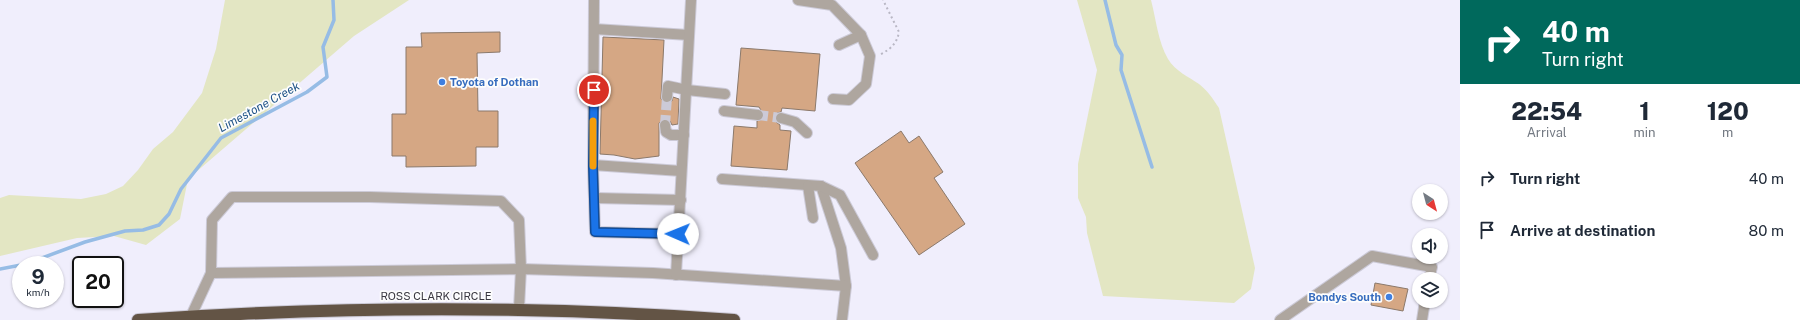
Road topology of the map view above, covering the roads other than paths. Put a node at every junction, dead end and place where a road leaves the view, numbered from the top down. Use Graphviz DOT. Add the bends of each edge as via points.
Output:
graph roads {
  1 [pos="594,0"];
  2 [pos="691,0"];
  3 [pos="798,0"];
  4 [pos="831,3"];
  5 [pos="594,29"];
  6 [pos="689,35"];
  7 [pos="861,35"];
  8 [pos="839,45"];
  9 [pos="687,90"];
  10 [pos="725,94"];
  11 [pos="667,97"];
  12 [pos="833,98"];
  13 [pos="724,111"];
  14 [pos="758,115"];
  15 [pos="781,118"];
  16 [pos="665,125"];
  17 [pos="807,133"];
  18 [pos="684,135"];
  19 [pos="593,166"];
  20 [pos="681,171"];
  21 [pos="722,179"];
  22 [pos="808,186"];
  23 [pos="821,186"];
  24 [pos="595,198"];
  25 [pos="681,200"];
  26 [pos="813,218"];
  27 [pos="678,234"];
  28 [pos="873,255"];
  29 [pos="521,269"];
  30 [pos="1431,272"];
  31 [pos="211,274"];
  32 [pos="676,275"];
  33 [pos="846,286"];
  34 [pos="1424,308"];
  35 [pos="519,314"];
  36 [pos="191,316"];
  37 [pos="215,317"];
  38 [pos="138,320"];
  39 [pos="734,320"];
  40 [pos="842,320"];
  41 [pos="1280,320"];
  42 [pos="1422,320"];
  1 -- 5 [label="lane"];
  2 -- 6 [label="lane"];
  3 -- 4 [label="lane"];
  4 -- 7 [label="lane"];
  5 -- 6 [label="lane"];
  5 -- 19 [label="lane"];
  6 -- 9 [label="lane"];
  7 -- 8 [label="lane"];
  7 -- 12 [label="lane" via="870,56 866,84 849,100"];
  9 -- 10 [label="lane"];
  9 -- 11 [label="lane" via="668,86"];
  9 -- 18 [label="lane"];
  13 -- 14 [label="lane"];
  15 -- 17 [label="lane" via="795,122"];
  16 -- 18 [label="lane" via="666,132 671,135"];
  18 -- 20 [label="lane"];
  19 -- 20 [label="lane"];
  19 -- 24 [label="lane"];
  20 -- 25 [label="lane"];
  21 -- 22 [label="lane"];
  22 -- 23 [label="lane"];
  22 -- 26 [label="lane"];
  23 -- 28 [label="lane" via="840,195"];
  23 -- 33 [label="lane" via="841,248"];
  24 -- 25 [label="lane"];
  24 -- 27 [label="lane" via="595,232"];
  25 -- 27 [label="lane"];
  27 -- 32 [label="lane"];
  29 -- 31 [label="lane"];
  29 -- 31 [label="lane" via="519,220 501,201 370,197 232,197 212,220"];
  29 -- 32 [label="lane"];
  29 -- 35 [label="lane"];
  30 -- 41 [label="lane" via="1432,267 1372,256"];
  31 -- 36 [label="lane"];
  32 -- 33 [label="lane"];
  33 -- 40 [label="lane"];
  34 -- 42 [label="lane"];
  35 -- 37 [label="highway, ROSS CLARK CIRCLE" via="391,308"];
  35 -- 39 [label="highway, ROSS CLARK CIRCLE" via="626,313"];
  36 -- 37 [label="highway, ROSS CLARK CIRCLE"];
  36 -- 38 [label="highway, ROSS CLARK CIRCLE"];
}
